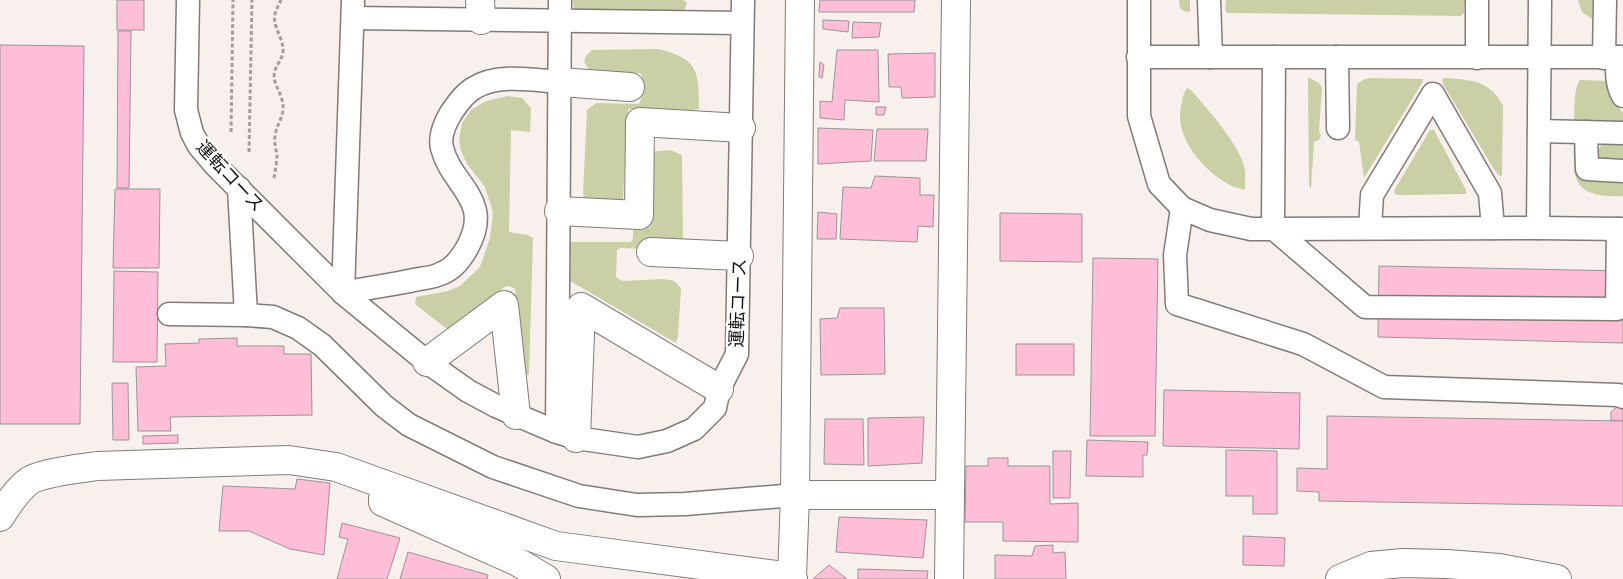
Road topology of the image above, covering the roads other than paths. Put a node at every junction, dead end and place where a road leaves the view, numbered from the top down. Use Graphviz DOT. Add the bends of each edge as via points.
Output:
graph roads {
  1 [pos="188,0"];
  2 [pos="742,0"];
  3 [pos="800,0"];
  4 [pos="956,0"];
  5 [pos="1139,0"];
  6 [pos="1209,0"];
  7 [pos="1477,0"];
  8 [pos="1540,0"];
  9 [pos="1605,0"];
  10 [pos="353,9"];
  11 [pos="481,10"];
  12 [pos="560,10"];
  13 [pos="742,23"];
  14 [pos="1138,57"];
  15 [pos="1211,57"];
  16 [pos="1274,57"];
  17 [pos="1337,57"];
  18 [pos="1477,58"];
  19 [pos="1539,58"];
  20 [pos="1615,58"];
  21 [pos="560,82"];
  22 [pos="630,87"];
  23 [pos="1623,96"];
  24 [pos="741,128"];
  25 [pos="1338,128"];
  26 [pos="1538,131"];
  27 [pos="1586,132"];
  28 [pos="1623,133"];
  29 [pos="1623,171"];
  30 [pos="240,189"];
  31 [pos="1182,208"];
  32 [pos="559,211"];
  33 [pos="1273,228"];
  34 [pos="1370,228"];
  35 [pos="1493,228"];
  36 [pos="1538,228"];
  37 [pos="1621,229"];
  38 [pos="650,252"];
  39 [pos="739,256"];
  40 [pos="343,292"];
  41 [pos="169,314"];
  42 [pos="246,315"];
  43 [pos="427,362"];
  44 [pos="719,389"];
  45 [pos="1623,397"];
  46 [pos="516,415"];
  47 [pos="566,435"];
  48 [pos="382,484"];
  49 [pos="794,495"];
  50 [pos="950,495"];
  51 [pos="0,517"];
  52 [pos="793,578"];
  53 [pos="546,579"];
  54 [pos="949,579"];
  55 [pos="1340,579"];
  56 [pos="1557,579"];
  1 -- 30 [label="lane, 運転コース" via="188,122 199,146"];
  2 -- 13 [label="lane, 運転コース"];
  3 -- 49 [label="street"];
  4 -- 50 [label="street"];
  5 -- 14 [label="lane"];
  6 -- 15 [label="lane"];
  7 -- 18 [label="lane"];
  8 -- 19 [label="lane"];
  9 -- 20 [label="lane"];
  10 -- 11 [label="lane"];
  10 -- 40 [label="lane"];
  11 -- 12 [label="lane"];
  12 -- 13 [label="lane"];
  12 -- 21 [label="lane"];
  13 -- 24 [label="lane, 運転コース"];
  14 -- 15 [label="lane"];
  14 -- 31 [label="lane" via="1139,116 1159,184"];
  15 -- 16 [label="lane"];
  16 -- 17 [label="lane"];
  16 -- 33 [label="lane"];
  17 -- 18 [label="lane"];
  17 -- 25 [label="lane"];
  18 -- 19 [label="lane"];
  19 -- 20 [label="lane"];
  19 -- 26 [label="lane"];
  20 -- 23 [label="lane"];
  21 -- 22 [label="street"];
  21 -- 32 [label="lane"];
  21 -- 40 [label="lane" via="494,80 473,88 457,104 444,125 442,147 474,207 471,240 460,260 441,274"];
  24 -- 32 [label="street" via="640,122 639,215"];
  24 -- 39 [label="lane, 運転コース"];
  26 -- 27 [label="lane"];
  26 -- 36 [label="lane"];
  27 -- 28 [label="lane"];
  27 -- 29 [label="lane" via="1587,169"];
  30 -- 40 [label="lane, 運転コース"];
  30 -- 42 [label="lane"];
  31 -- 33 [label="lane" via="1210,220 1251,228"];
  31 -- 45 [label="lane" via="1174,255 1177,304 1303,344 1384,387"];
  32 -- 47 [label="lane"];
  33 -- 34 [label="lane"];
  33 -- 37 [label="lane" via="1365,307 1617,309"];
  34 -- 35 [label="lane"];
  34 -- 35 [label="lane" via="1372,196 1433,94 1490,193"];
  35 -- 36 [label="lane"];
  36 -- 37 [label="lane"];
  38 -- 39 [label="street"];
  39 -- 44 [label="lane, 運転コース" via="738,354"];
  40 -- 43 [label="lane, 運転コース"];
  41 -- 42 [label="lane"];
  42 -- 49 [label="lane" via="273,317 298,328 322,345 384,406 409,425 493,467 579,496 637,505"];
  43 -- 46 [label="lane, 運転コース" via="468,391"];
  43 -- 46 [label="street" via="504,305"];
  44 -- 47 [label="lane, 運転コース" via="715,408 694,428 667,441 638,447"];
  44 -- 47 [label="street" via="581,307"];
  46 -- 47 [label="lane, 運転コース"];
  48 -- 51 [label="street" via="336,467 289,460 97,466 31,480 17,492"];
  48 -- 52 [label="street" via="556,546"];
  48 -- 53 [label="street" via="383,502 516,561"];
  49 -- 50 [label="street"];
  49 -- 52 [label="street"];
  50 -- 54 [label="street"];
  55 -- 56 [label="street" via="1371,566 1403,563 1499,568"];
}
